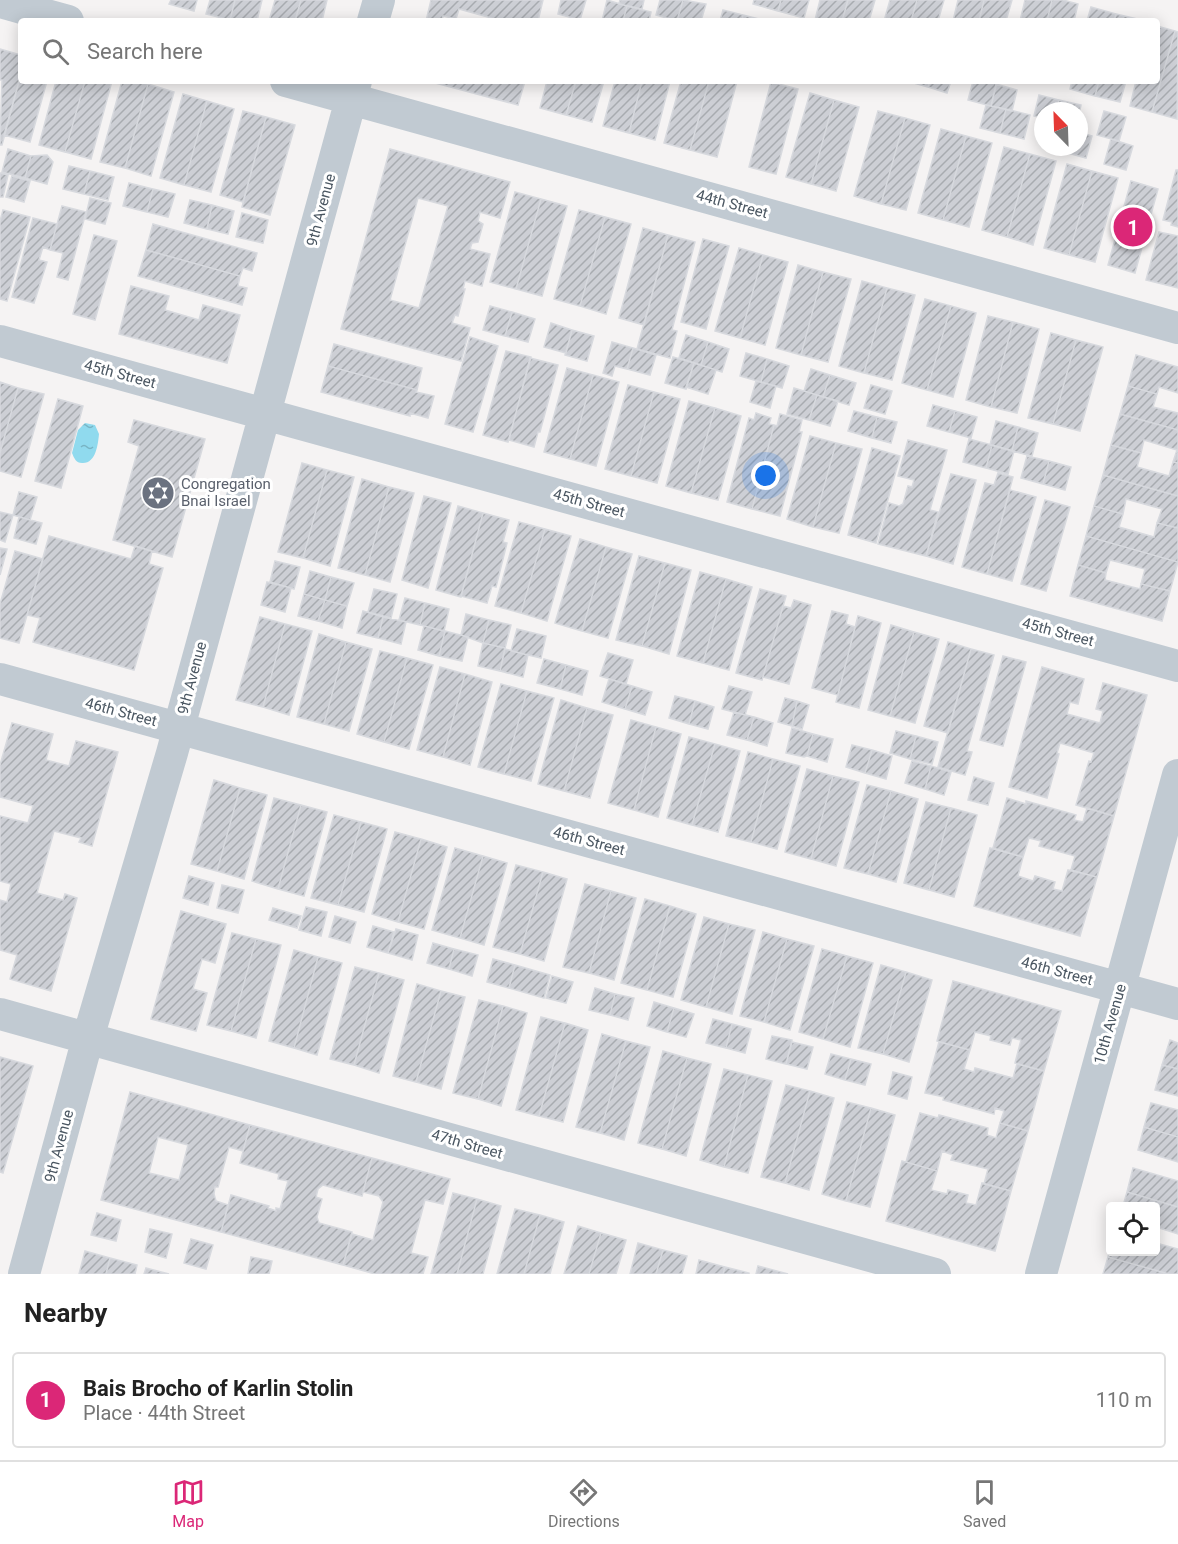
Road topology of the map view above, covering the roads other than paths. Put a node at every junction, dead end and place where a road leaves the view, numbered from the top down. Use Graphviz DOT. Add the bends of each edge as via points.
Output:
graph roads {
  1 [pos="379,0"];
  2 [pos="0,2"];
  3 [pos="57,18"];
  4 [pos="374,18"];
  5 [pos="309,84"];
  6 [pos="354,90"];
  7 [pos="1178,328"];
  8 [pos="0,341"];
  9 [pos="265,414"];
  10 [pos="1178,666"];
  11 [pos="0,679"];
  12 [pos="178,728"];
  13 [pos="1178,775"];
  14 [pos="1120,988"];
  15 [pos="1178,1004"];
  16 [pos="0,1014"];
  17 [pos="88,1038"];
  18 [pos="24,1274"];
  19 [pos="935,1274"];
  20 [pos="1041,1274"];
  1 -- 4 [label="street"];
  2 -- 3 [label="street"];
  5 -- 6 [label="street, 44th Street"];
  6 -- 7 [label="street, 44th Street"];
  6 -- 9 [label="street, 9th Avenue"];
  8 -- 9 [label="street, 45th Street"];
  9 -- 10 [label="street, 45th Street"];
  9 -- 12 [label="street, 9th Avenue"];
  11 -- 12 [label="street, 46th Street"];
  12 -- 14 [label="street, 46th Street"];
  12 -- 17 [label="street, 9th Avenue"];
  13 -- 14 [label="street, 10th Avenue"];
  14 -- 15 [label="street, 46th Street"];
  14 -- 20 [label="street, 10th Avenue"];
  16 -- 17 [label="street, 47th Street"];
  17 -- 18 [label="street, 9th Avenue"];
  17 -- 19 [label="street, 47th Street"];
}
